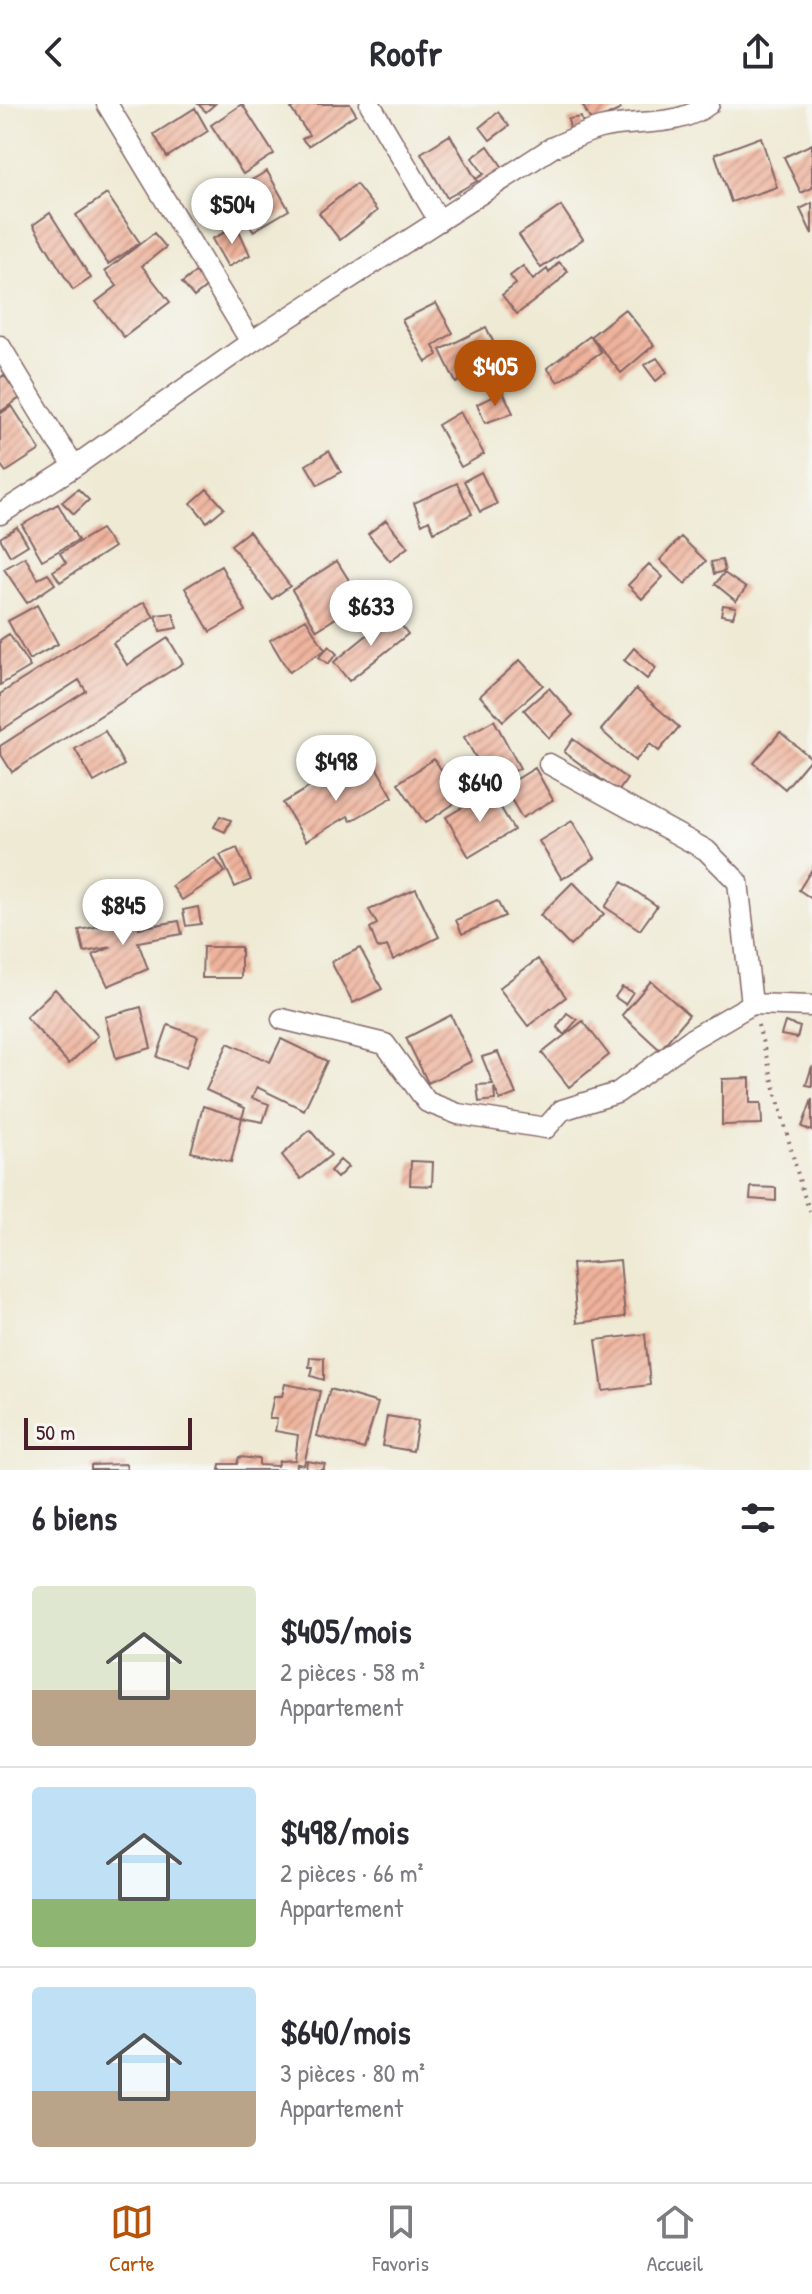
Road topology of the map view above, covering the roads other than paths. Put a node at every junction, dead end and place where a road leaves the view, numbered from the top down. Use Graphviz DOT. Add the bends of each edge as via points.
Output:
graph roads {
  1 [pos="107,104"];
  2 [pos="370,104"];
  3 [pos="709,104"];
  4 [pos="439,221"];
  5 [pos="251,342"];
  6 [pos="0,346"];
  7 [pos="75,466"];
  8 [pos="0,514"];
  9 [pos="549,764"];
  10 [pos="752,1004"];
  11 [pos="812,1006"];
  12 [pos="282,1019"];
  1 -- 5 [label="street"];
  2 -- 4 [label="street"];
  3 -- 4 [label="street" via="679,118 600,128 553,147"];
  4 -- 5 [label="street"];
  5 -- 7 [label="street"];
  6 -- 7 [label="street"];
  7 -- 8 [label="street"];
  9 -- 10 [label="street" via="706,850 738,882"];
  10 -- 11 [label="street"];
  10 -- 12 [label="street" via="690,1040 617,1093 562,1110 546,1128 458,1114 427,1102 385,1044"];
}
